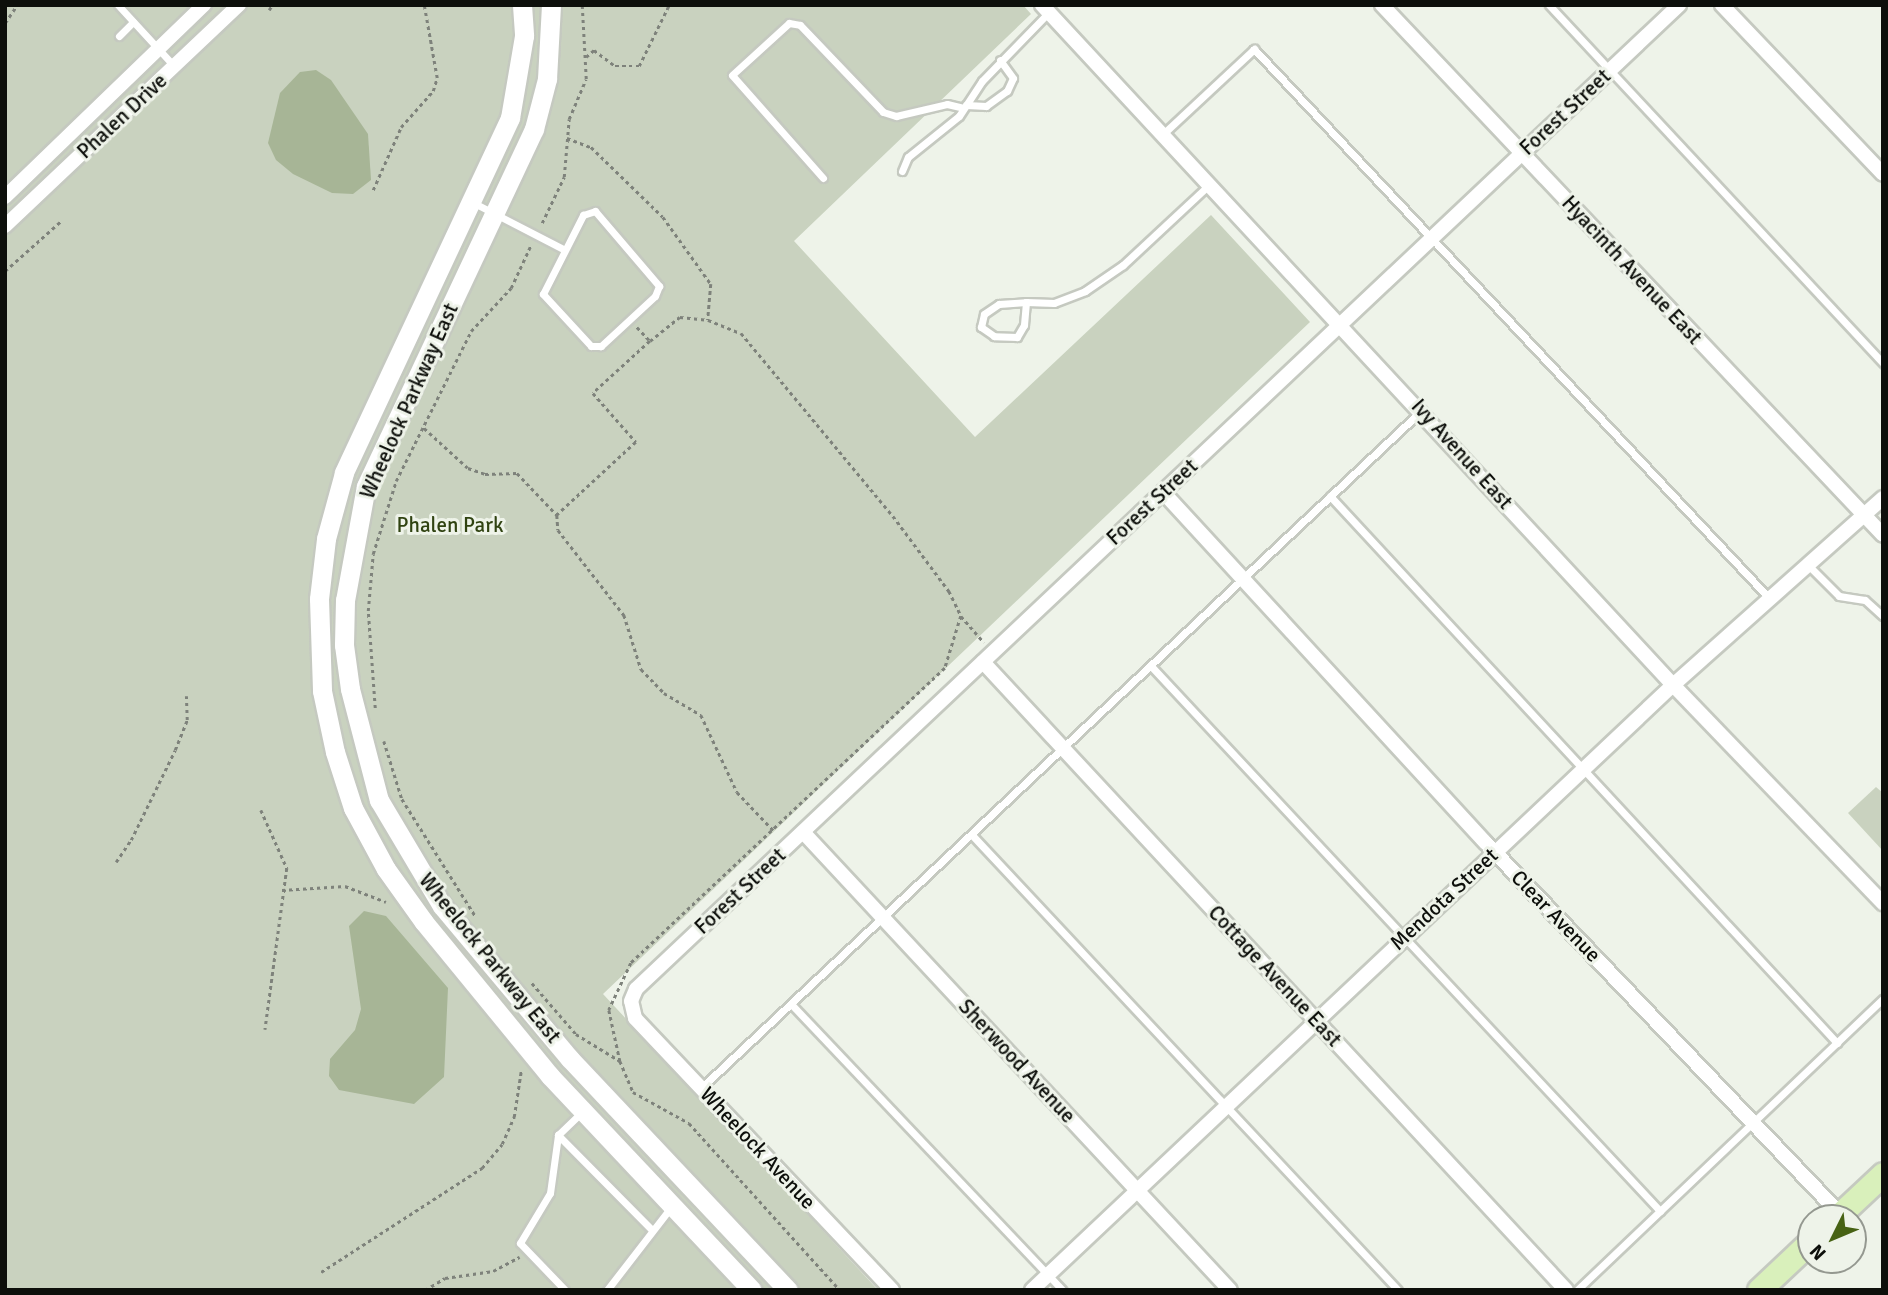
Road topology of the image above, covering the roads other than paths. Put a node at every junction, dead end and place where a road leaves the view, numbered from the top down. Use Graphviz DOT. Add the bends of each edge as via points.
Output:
graph roads {
  1 [pos="118,5"];
  2 [pos="204,5"];
  3 [pos="239,5"];
  4 [pos="522,5"];
  5 [pos="551,5"];
  6 [pos="1382,5"];
  7 [pos="1549,5"];
  8 [pos="1679,5"];
  9 [pos="1722,5"];
  10 [pos="1046,9"];
  11 [pos="133,22"];
  12 [pos="118,36"];
  13 [pos="159,50"];
  14 [pos="1000,60"];
  15 [pos="174,66"];
  16 [pos="1610,70"];
  17 [pos="965,106"];
  18 [pos="1163,134"];
  19 [pos="1521,153"];
  20 [pos="902,171"];
  21 [pos="1883,174"];
  22 [pos="823,178"];
  23 [pos="1210,184"];
  24 [pos="5,197"];
  25 [pos="470,201"];
  26 [pos="495,214"];
  27 [pos="5,226"];
  28 [pos="1431,239"];
  29 [pos="563,249"];
  30 [pos="1026,302"];
  31 [pos="1341,324"];
  32 [pos="1883,363"];
  33 [pos="1422,410"];
  34 [pos="1163,492"];
  35 [pos="1330,496"];
  36 [pos="1883,498"];
  37 [pos="1863,514"];
  38 [pos="1883,535"];
  39 [pos="1807,564"];
  40 [pos="1240,580"];
  41 [pos="1769,598"];
  42 [pos="1883,616"];
  43 [pos="988,657"];
  44 [pos="1151,666"];
  45 [pos="1673,685"];
  46 [pos="1063,748"];
  47 [pos="1585,767"];
  48 [pos="803,832"];
  49 [pos="972,835"];
  50 [pos="1494,851"];
  51 [pos="1883,903"];
  52 [pos="884,918"];
  53 [pos="1404,937"];
  54 [pos="1883,999"];
  55 [pos="631,1001"];
  56 [pos="791,1004"];
  57 [pos="1316,1020"];
  58 [pos="1837,1043"];
  59 [pos="701,1088"];
  60 [pos="603,1094"];
  61 [pos="1226,1105"];
  62 [pos="583,1111"];
  63 [pos="1753,1122"];
  64 [pos="558,1135"];
  65 [pos="1883,1174"];
  66 [pos="690,1185"];
  67 [pos="1137,1190"];
  68 [pos="1827,1204"];
  69 [pos="1851,1204"];
  70 [pos="673,1205"];
  71 [pos="1660,1211"];
  72 [pos="652,1230"];
  73 [pos="1797,1254"];
  74 [pos="1048,1275"];
  75 [pos="565,1290"];
  76 [pos="607,1290"];
  77 [pos="752,1290"];
  78 [pos="789,1290"];
  79 [pos="892,1290"];
  80 [pos="1032,1290"];
  81 [pos="1062,1290"];
  82 [pos="1230,1290"];
  83 [pos="1398,1290"];
  84 [pos="1566,1290"];
  85 [pos="1577,1290"];
  86 [pos="1759,1290"];
  1 -- 11 [label="lane"];
  2 -- 13 [label="street, Phalen Drive"];
  3 -- 15 [label="street, Phalen Drive"];
  4 -- 25 [label="street, Wheelock Parkway East" via="524,36 510,118"];
  5 -- 26 [label="street, Wheelock Parkway East" via="547,79 534,129"];
  6 -- 19 [label="street, Hyacinth Avenue East"];
  7 -- 16 [label="lane"];
  8 -- 16 [label="street, Forest Street"];
  9 -- 21 [label="street"];
  10 -- 14 [label="lane"];
  10 -- 18 [label="street, Ivy Avenue East"];
  11 -- 12 [label="lane"];
  11 -- 13 [label="lane"];
  13 -- 15 [label="lane"];
  13 -- 24 [label="street, Phalen Drive"];
  14 -- 17 [label="lane"];
  14 -- 17 [label="lane" via="1013,78 1007,91 986,106"];
  15 -- 27 [label="street, Phalen Drive"];
  16 -- 19 [label="street, Forest Street"];
  16 -- 32 [label="lane"];
  17 -- 20 [label="lane" via="941,134 919,145"];
  17 -- 22 [label="lane" via="947,104 896,116 883,112 800,25 789,23 732,75"];
  18 -- 23 [label="street, Ivy Avenue East"];
  18 -- 28 [label="lane" via="1254,50"];
  19 -- 28 [label="street, Forest Street"];
  19 -- 37 [label="street, Hyacinth Avenue East"];
  23 -- 30 [label="lane" via="1123,265 1085,291 1054,303"];
  23 -- 31 [label="street, Ivy Avenue East"];
  25 -- 26 [label="lane"];
  25 -- 62 [label="street, Wheelock Parkway East" via="344,473 327,539 319,599 322,691 354,808 386,869 424,922"];
  26 -- 29 [label="lane"];
  26 -- 60 [label="street, Wheelock Parkway East" via="366,486 345,600 344,645 362,746 379,800 410,857 442,906"];
  28 -- 31 [label="street, Forest Street"];
  28 -- 41 [label="lane"];
  29 -- 29 [label="lane" via="543,294 592,346 601,346 655,296 659,286 595,211 583,215"];
  30 -- 30 [label="lane" via="999,304 984,314 981,327 994,336 1017,337 1024,325"];
  31 -- 33 [label="street, Ivy Avenue East"];
  31 -- 34 [label="street, Forest Street"];
  33 -- 35 [label="lane"];
  33 -- 45 [label="street, Ivy Avenue East"];
  34 -- 40 [label="street, Clear Avenue"];
  34 -- 43 [label="street, Forest Street"];
  35 -- 40 [label="lane"];
  35 -- 47 [label="lane"];
  36 -- 37 [label="street, Mendota Street"];
  37 -- 38 [label="street, Hyacinth Avenue East"];
  37 -- 39 [label="street, Mendota Street"];
  39 -- 41 [label="street, Mendota Street"];
  39 -- 42 [label="lane" via="1839,596 1865,600"];
  40 -- 44 [label="lane"];
  40 -- 50 [label="street, Clear Avenue"];
  41 -- 45 [label="street, Mendota Street"];
  43 -- 46 [label="street, Cottage Avenue East"];
  43 -- 48 [label="street, Forest Street"];
  44 -- 46 [label="lane"];
  44 -- 53 [label="lane"];
  45 -- 47 [label="street, Mendota Street"];
  45 -- 51 [label="street, Ivy Avenue East"];
  46 -- 49 [label="lane"];
  46 -- 57 [label="street, Cottage Avenue East"];
  47 -- 50 [label="street, Mendota Street"];
  47 -- 58 [label="lane"];
  48 -- 52 [label="street, Sherwood Avenue"];
  48 -- 55 [label="street, Forest Street" via="636,989"];
  49 -- 52 [label="lane"];
  49 -- 61 [label="lane"];
  50 -- 53 [label="street, Mendota Street"];
  50 -- 63 [label="street, Clear Avenue"];
  52 -- 56 [label="lane"];
  52 -- 67 [label="street, Sherwood Avenue"];
  53 -- 57 [label="street, Mendota Street"];
  53 -- 71 [label="lane"];
  54 -- 58 [label="lane"];
  55 -- 59 [label="street, Wheelock Avenue" via="635,1018"];
  56 -- 59 [label="lane"];
  56 -- 74 [label="lane"];
  57 -- 61 [label="street, Mendota Street"];
  57 -- 84 [label="street, Cottage Avenue East"];
  58 -- 63 [label="lane"];
  59 -- 79 [label="street, Wheelock Avenue"];
  60 -- 62 [label="street"];
  60 -- 66 [label="street, Wheelock Parkway East"];
  61 -- 67 [label="street, Mendota Street"];
  61 -- 83 [label="lane"];
  62 -- 64 [label="lane"];
  62 -- 70 [label="street, Wheelock Parkway East"];
  63 -- 68 [label="street, Clear Avenue"];
  63 -- 71 [label="lane"];
  64 -- 72 [label="lane"];
  64 -- 75 [label="lane" via="550,1193 520,1243"];
  65 -- 69 [label="main road"];
  66 -- 70 [label="street"];
  66 -- 78 [label="street, Wheelock Parkway East"];
  67 -- 74 [label="street, Mendota Street"];
  67 -- 82 [label="street, Sherwood Avenue"];
  70 -- 72 [label="lane"];
  70 -- 77 [label="street, Wheelock Parkway East"];
  71 -- 85 [label="lane"];
  72 -- 76 [label="lane"];
  73 -- 86 [label="main road"];
  74 -- 80 [label="street, Mendota Street"];
  74 -- 81 [label="lane"];
}
